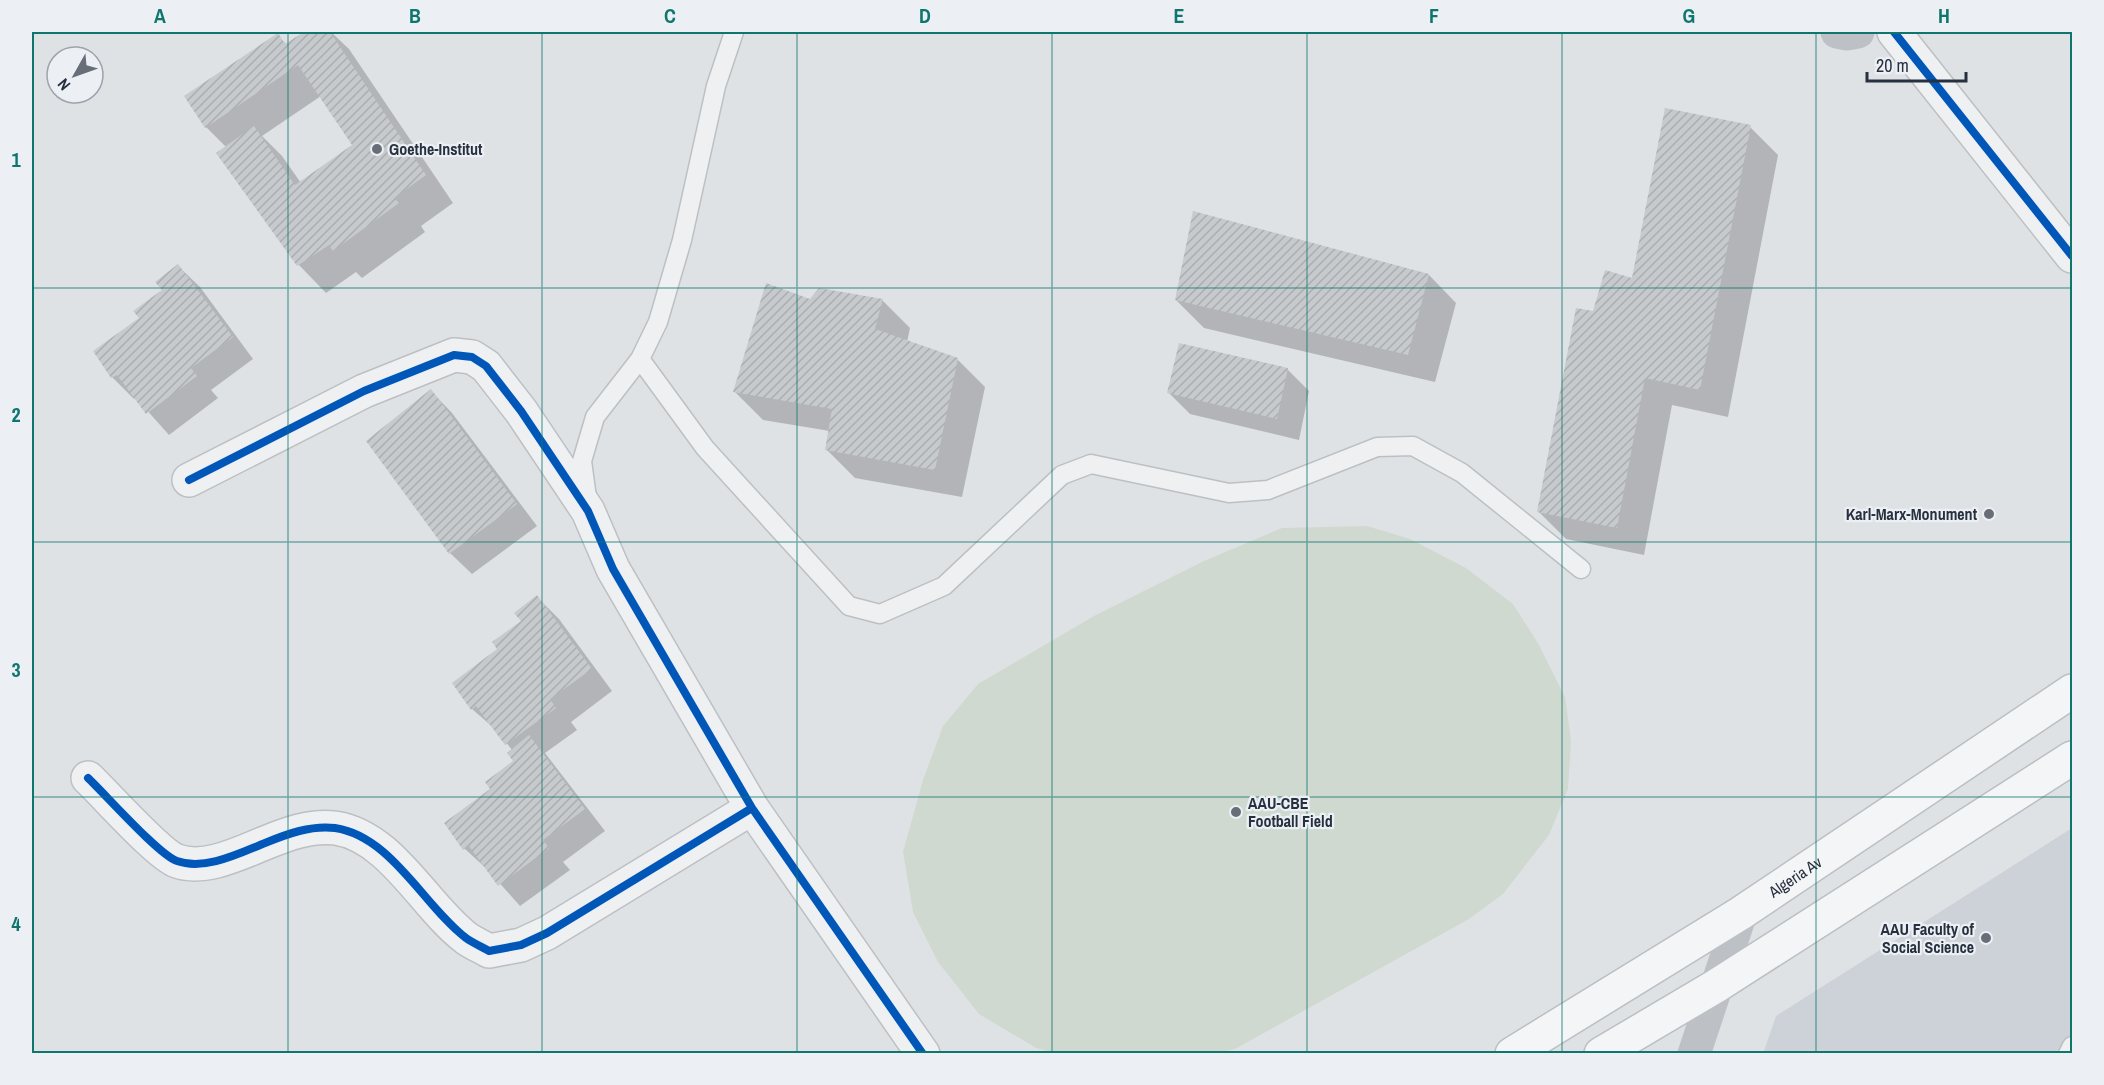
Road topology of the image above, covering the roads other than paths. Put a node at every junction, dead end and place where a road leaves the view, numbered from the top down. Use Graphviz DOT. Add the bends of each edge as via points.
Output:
graph roads {
  1 [pos="734,32"];
  2 [pos="1837,32"];
  3 [pos="1858,32"];
  4 [pos="1894,32"];
  5 [pos="2073,256"];
  6 [pos="640,359"];
  7 [pos="189,480"];
  8 [pos="588,511"];
  9 [pos="1581,569"];
  10 [pos="2073,691"];
  11 [pos="2073,758"];
  12 [pos="88,778"];
  13 [pos="752,808"];
  14 [pos="1741,912"];
  15 [pos="1716,986"];
  16 [pos="2073,1046"];
  17 [pos="923,1053"];
  18 [pos="1512,1053"];
  19 [pos="1601,1053"];
  20 [pos="1694,1053"];
  21 [pos="2068,1053"];
  1 -- 6 [label="lane" via="716,86 682,240 658,322"];
  2 -- 3 [label="main road"];
  4 -- 5 [label="street"];
  6 -- 8 [label="lane" via="595,417 582,461"];
  6 -- 9 [label="lane" via="705,448 849,606 880,614 944,586 1062,475 1091,464 1229,493 1268,490 1377,447 1413,446 1462,473"];
  7 -- 8 [label="street" via="364,391 454,355 472,357 486,366"];
  8 -- 13 [label="street" via="613,569"];
  10 -- 14 [label="main road, Algeria Av"];
  11 -- 15 [label="main road"];
  12 -- 13 [label="street" via="176,861 194,863 228,858 295,831 335,828 363,837 394,863 466,938 489,951 521,945 547,933"];
  13 -- 17 [label="street"];
  14 -- 15 [label="main road"];
  14 -- 18 [label="main road, Algeria Av"];
  15 -- 19 [label="main road"];
  15 -- 20 [label="main road"];
  16 -- 21 [label="lane"];
}
